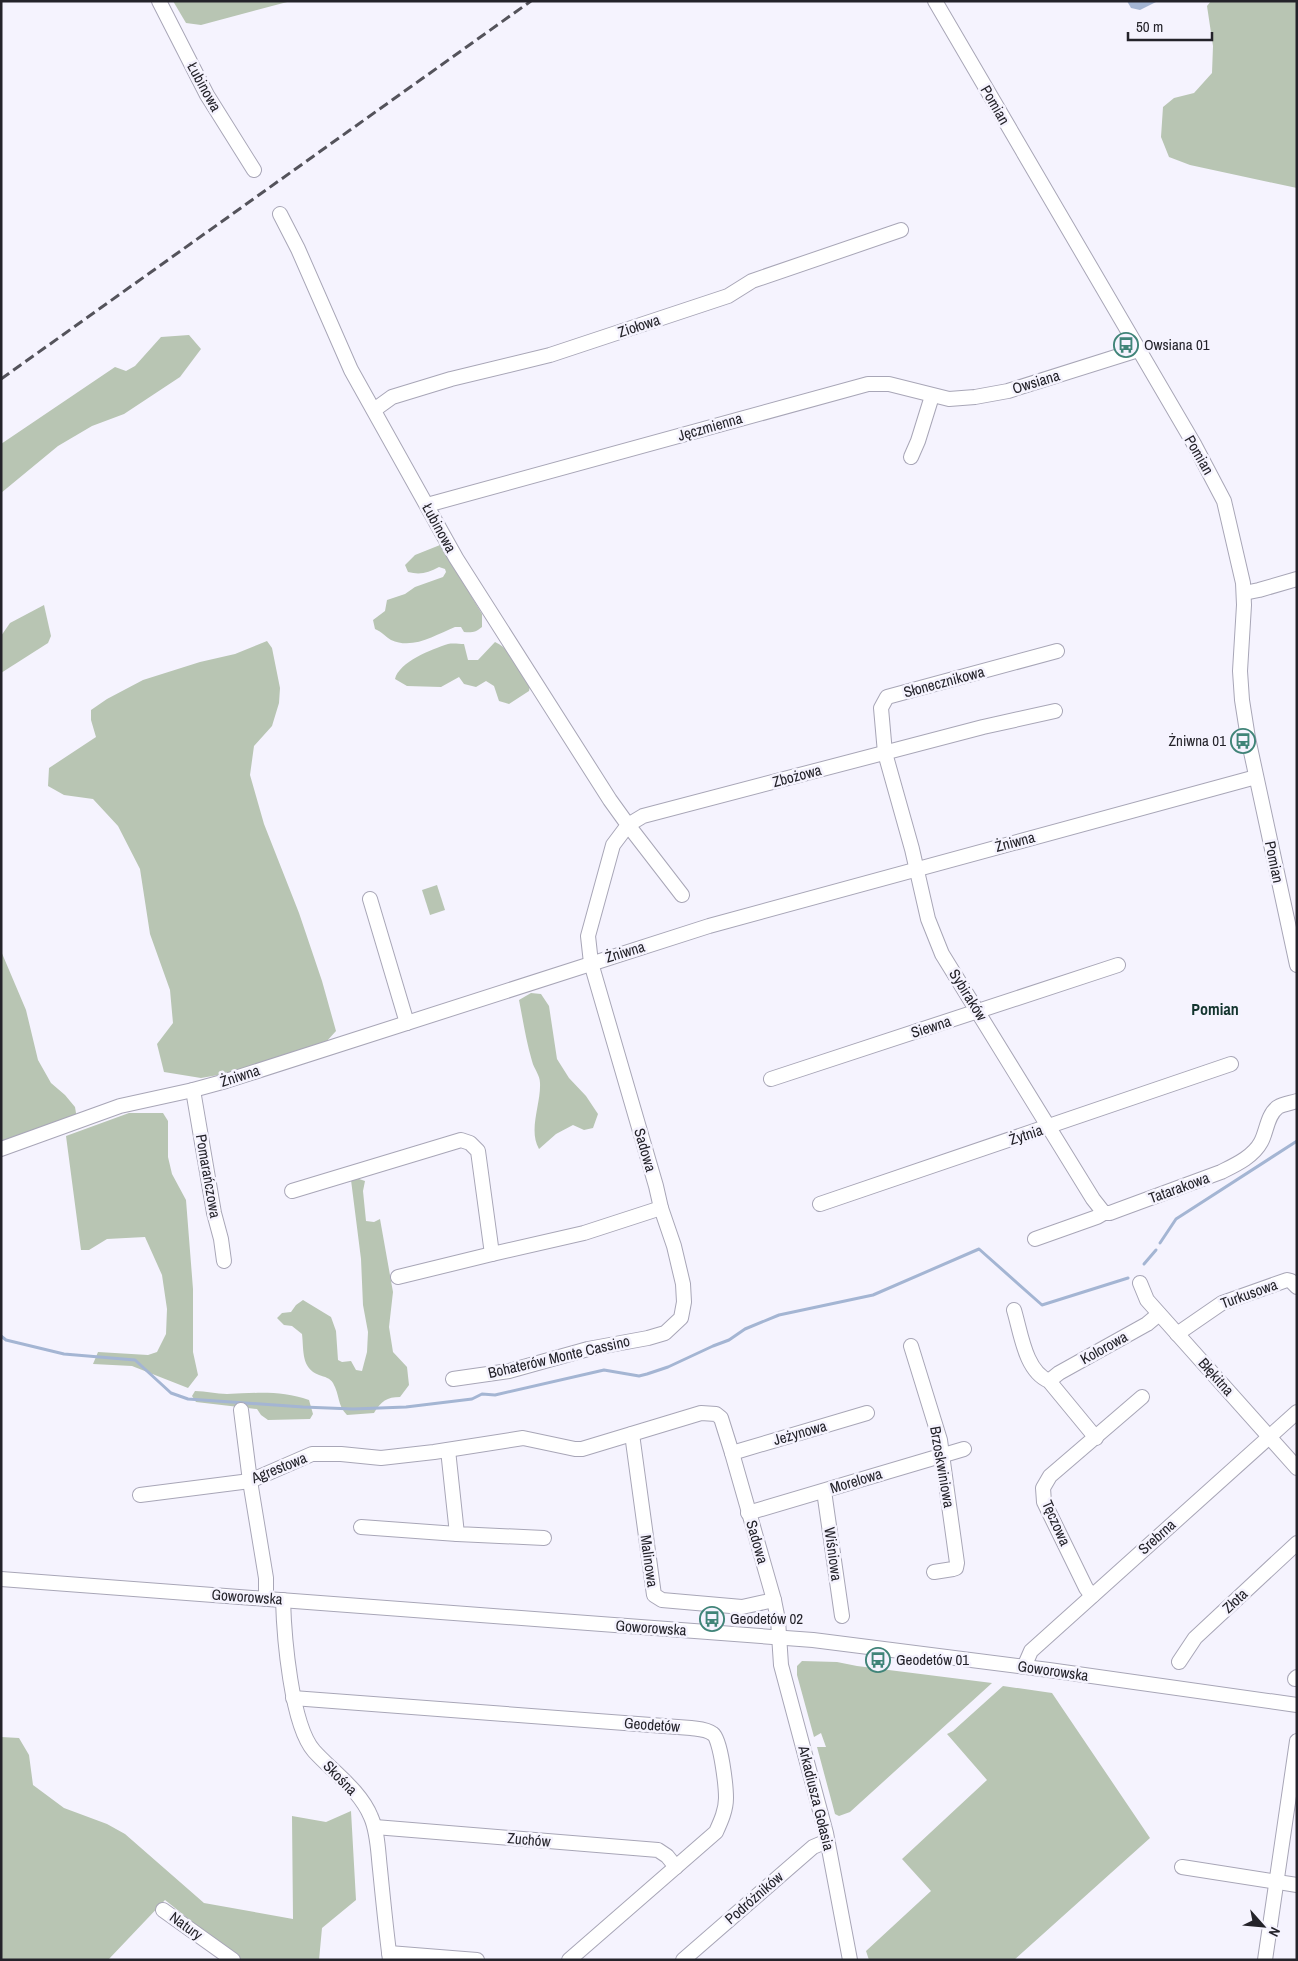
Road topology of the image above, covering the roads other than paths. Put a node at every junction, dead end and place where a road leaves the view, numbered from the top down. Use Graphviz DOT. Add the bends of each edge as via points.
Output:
graph roads {
  1 [pos="159,1"];
  2 [pos="935,1"];
  3 [pos="254,170"];
  4 [pos="280,214"];
  5 [pos="901,230"];
  6 [pos="1138,350"];
  7 [pos="932,396"];
  8 [pos="374,410"];
  9 [pos="911,457"];
  10 [pos="427,505"];
  11 [pos="1297,579"];
  12 [pos="1244,593"];
  13 [pos="1057,651"];
  14 [pos="1055,711"];
  15 [pos="885,753"];
  16 [pos="1256,777"];
  17 [pos="628,824"];
  18 [pos="916,868"];
  19 [pos="682,895"];
  20 [pos="370,900"];
  21 [pos="591,963"];
  22 [pos="1118,965"];
  23 [pos="1297,965"];
  24 [pos="979,1012"];
  25 [pos="407,1023"];
  26 [pos="1231,1064"];
  27 [pos="771,1079"];
  28 [pos="193,1090"];
  29 [pos="1297,1101"];
  30 [pos="1049,1127"];
  31 [pos="1,1149"];
  32 [pos="292,1191"];
  33 [pos="820,1204"];
  34 [pos="660,1208"];
  35 [pos="1104,1213"];
  36 [pos="1035,1239"];
  37 [pos="492,1254"];
  38 [pos="224,1261"];
  39 [pos="398,1278"];
  40 [pos="1140,1283"];
  41 [pos="1297,1287"];
  42 [pos="1014,1310"];
  43 [pos="1160,1314"];
  44 [pos="665,1333"];
  45 [pos="1177,1334"];
  46 [pos="911,1346"];
  47 [pos="453,1379"];
  48 [pos="1049,1381"];
  49 [pos="1142,1397"];
  50 [pos="241,1410"];
  51 [pos="1297,1412"];
  52 [pos="867,1413"];
  53 [pos="721,1418"];
  54 [pos="632,1434"];
  55 [pos="1269,1437"];
  56 [pos="1096,1438"];
  57 [pos="964,1449"];
  58 [pos="448,1450"];
  59 [pos="732,1453"];
  60 [pos="942,1456"];
  61 [pos="1297,1468"];
  62 [pos="250,1480"];
  63 [pos="824,1491"];
  64 [pos="140,1496"];
  65 [pos="748,1513"];
  66 [pos="361,1527"];
  67 [pos="457,1534"];
  68 [pos="544,1538"];
  69 [pos="1297,1544"];
  70 [pos="934,1572"];
  71 [pos="1,1579"];
  72 [pos="1092,1596"];
  73 [pos="266,1599"];
  74 [pos="283,1600"];
  75 [pos="774,1600"];
  76 [pos="842,1616"];
  77 [pos="779,1638"];
  78 [pos="1179,1662"];
  79 [pos="1024,1667"];
  80 [pos="294,1698"];
  81 [pos="1297,1705"];
  82 [pos="1297,1741"];
  83 [pos="375,1827"];
  84 [pos="827,1841"];
  85 [pos="676,1867"];
  86 [pos="1182,1867"];
  87 [pos="1277,1883"];
  88 [pos="1297,1885"];
  89 [pos="163,1910"];
  90 [pos="389,1956"];
  91 [pos="233,1960"];
  92 [pos="477,1960"];
  93 [pos="569,1960"];
  94 [pos="683,1960"];
  95 [pos="850,1960"];
  96 [pos="1265,1960"];
  1 -- 3 [label="street, Łubinowa" via="207,95"];
  2 -- 6 [label="street, Pomian"];
  4 -- 8 [label="street, Łubinowa" via="351,370"];
  5 -- 8 [label="street, Ziołowa" via="752,281 728,296 550,355 392,397"];
  6 -- 7 [label="street, Owsiana" via="1008,390 949,399"];
  6 -- 12 [label="street, Pomian" via="1224,501"];
  7 -- 9 [label="street"];
  7 -- 10 [label="street, Jęczmienna" via="889,384 868,384"];
  8 -- 10 [label="street, Łubinowa"];
  10 -- 17 [label="street, Łubinowa" via="456,558"];
  11 -- 12 [label="street"];
  12 -- 16 [label="street, Pomian" via="1240,684"];
  13 -- 15 [label="street, Słonecznikowa" via="887,698 881,708"];
  14 -- 15 [label="street, Zbożowa"];
  15 -- 17 [label="street, Zbożowa" via="642,816"];
  15 -- 18 [label="street, Sybiraków"];
  16 -- 18 [label="street, Żniwna"];
  16 -- 23 [label="street, Pomian"];
  17 -- 19 [label="street"];
  17 -- 21 [label="street, Sadowa" via="613,845 588,936"];
  18 -- 21 [label="street, Żniwna"];
  18 -- 24 [label="street, Sybiraków" via="934,937"];
  20 -- 25 [label="street"];
  21 -- 25 [label="street, Żniwna"];
  21 -- 34 [label="street, Sadowa"];
  22 -- 24 [label="street, Siewna"];
  24 -- 27 [label="street, Siewna"];
  24 -- 30 [label="street, Sybiraków"];
  25 -- 28 [label="street, Żniwna"];
  26 -- 30 [label="street, Żytnia"];
  28 -- 31 [label="street, Żniwna" via="120,1106"];
  28 -- 38 [label="street, Pomarańczowa"];
  29 -- 35 [label="street, Tatarakowa" via="1278,1107 1272,1113 1261,1142 1237,1164"];
  30 -- 33 [label="street, Żytnia"];
  30 -- 35 [label="street, Sybiraków"];
  32 -- 37 [label="street" via="461,1140 478,1151"];
  34 -- 37 [label="street" via="584,1233"];
  34 -- 44 [label="street, Sadowa" via="674,1246 684,1302 680,1318"];
  35 -- 36 [label="street, Tatarakowa"];
  37 -- 39 [label="street"];
  40 -- 43 [label="street, Błękitna" via="1147,1300"];
  41 -- 45 [label="street, Turkusowa" via="1286,1280 1222,1303"];
  42 -- 48 [label="street" via="1030,1363 1037,1375"];
  43 -- 45 [label="street, Błękitna"];
  43 -- 48 [label="street, Kolorowa"];
  44 -- 47 [label="street, Bohaterów Monte Cassino" via="588,1349 509,1371"];
  45 -- 55 [label="street, Błękitna"];
  46 -- 60 [label="street, Brzoskwiniowa"];
  48 -- 56 [label="street"];
  49 -- 56 [label="street, Tęczowa"];
  50 -- 62 [label="street"];
  51 -- 55 [label="street, Srebrna"];
  52 -- 59 [label="street, Jeżynowa"];
  53 -- 54 [label="street, Agrestowa" via="712,1413 701,1413"];
  53 -- 59 [label="street, Sadowa"];
  54 -- 58 [label="street, Agrestowa" via="578,1449 523,1438"];
  54 -- 75 [label="street, Malinowa" via="654,1595 662,1600 742,1607"];
  55 -- 61 [label="street, Błękitna"];
  55 -- 72 [label="street, Srebrna"];
  56 -- 72 [label="street, Tęczowa" via="1050,1476 1043,1488 1044,1502"];
  57 -- 60 [label="street, Morelowa"];
  58 -- 62 [label="street, Agrestowa" via="381,1458 312,1454"];
  58 -- 67 [label="street"];
  59 -- 65 [label="street, Sadowa"];
  60 -- 63 [label="street, Morelowa"];
  60 -- 70 [label="street, Brzoskwiniowa" via="957,1563 956,1568"];
  62 -- 64 [label="street, Agrestowa"];
  62 -- 73 [label="street" via="266,1578"];
  63 -- 65 [label="street, Morelowa"];
  63 -- 76 [label="street, Wiśniowa"];
  65 -- 75 [label="street, Sadowa"];
  66 -- 67 [label="street"];
  67 -- 68 [label="street"];
  69 -- 78 [label="street, Złota" via="1195,1638"];
  71 -- 73 [label="street, Goworowska"];
  72 -- 79 [label="street, Srebrna" via="1031,1651"];
  73 -- 74 [label="street, Goworowska"];
  74 -- 77 [label="street, Goworowska"];
  74 -- 80 [label="street, Skośna"];
  75 -- 77 [label="street, Sadowa"];
  77 -- 79 [label="street, Goworowska"];
  77 -- 84 [label="street, Arkadiusza Gołasia" via="781,1665"];
  79 -- 81 [label="street, Goworowska"];
  80 -- 83 [label="street, Skośna" via="304,1737 362,1801"];
  80 -- 85 [label="street, Geodetów" via="691,1728 712,1733 720,1752 726,1798 724,1812 716,1832"];
  82 -- 87 [label="street"];
  83 -- 85 [label="street, Zuchów" via="658,1850"];
  83 -- 90 [label="street, Skośna"];
  84 -- 94 [label="street, Podróżników" via="813,1847"];
  84 -- 95 [label="street, Arkadiusza Gołasia"];
  85 -- 93 [label="street, Geodetów"];
  86 -- 87 [label="street"];
  87 -- 88 [label="street"];
  87 -- 96 [label="street"];
  89 -- 91 [label="street, Natury"];
  90 -- 92 [label="street"];
}
